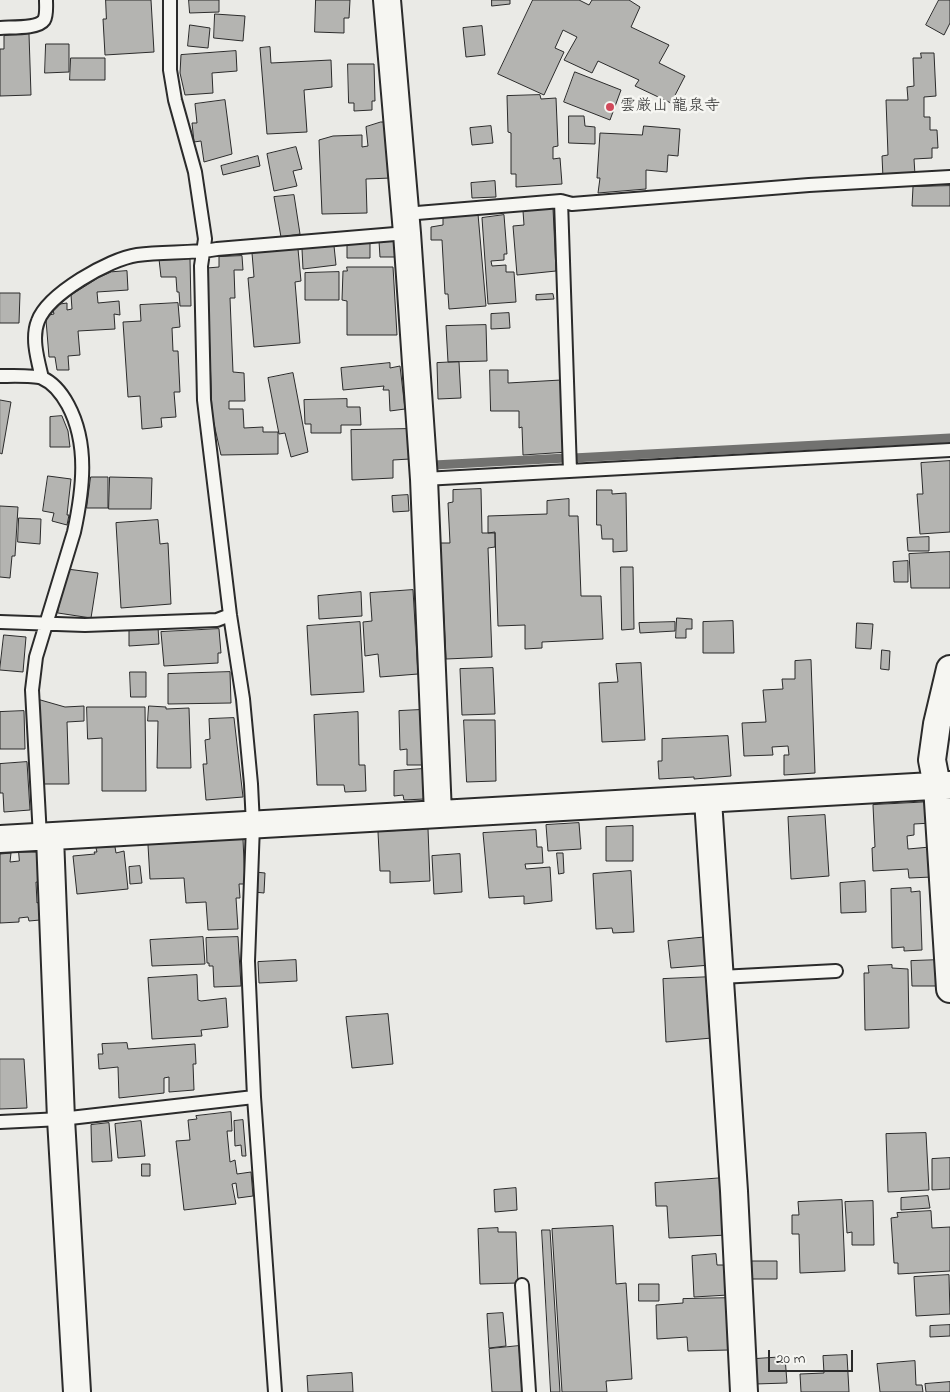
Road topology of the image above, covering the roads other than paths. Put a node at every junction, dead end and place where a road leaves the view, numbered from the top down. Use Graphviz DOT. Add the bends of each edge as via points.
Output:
graph roads {
  1 [pos="46,0"];
  2 [pos="170,0"];
  3 [pos="387,0"];
  4 [pos="0,28"];
  5 [pos="950,177"];
  6 [pos="561,201"];
  7 [pos="406,223"];
  8 [pos="204,251"];
  9 [pos="0,376"];
  10 [pos="42,378"];
  11 [pos="950,450"];
  12 [pos="570,471"];
  13 [pos="424,479"];
  14 [pos="230,616"];
  15 [pos="0,622"];
  16 [pos="45,624"];
  17 [pos="950,669"];
  18 [pos="944,786"];
  19 [pos="708,800"];
  20 [pos="438,814"];
  21 [pos="253,825"];
  22 [pos="45,837"];
  23 [pos="0,839"];
  24 [pos="836,971"];
  25 [pos="720,977"];
  26 [pos="950,990"];
  27 [pos="254,1096"];
  28 [pos="61,1119"];
  29 [pos="0,1122"];
  30 [pos="522,1285"];
  31 [pos="77,1392"];
  32 [pos="275,1392"];
  33 [pos="529,1392"];
  34 [pos="744,1392"];
  1 -- 4 [label="lane" via="46,15 40,24"];
  2 -- 8 [label="lane" via="170,70 195,172"];
  3 -- 7 [label="street"];
  5 -- 6 [label="lane" via="809,184 572,204"];
  6 -- 7 [label="lane"];
  6 -- 12 [label="lane"];
  7 -- 8 [label="lane"];
  7 -- 13 [label="street"];
  8 -- 10 [label="lane" via="134,255 92,272 54,298 37,326 36,344"];
  8 -- 14 [label="lane" via="201,266 204,400"];
  9 -- 10 [label="lane"];
  10 -- 16 [label="lane" via="61,392 75,418 83,463 74,532"];
  11 -- 12 [label="lane"];
  12 -- 13 [label="lane"];
  13 -- 20 [label="street"];
  14 -- 16 [label="lane" via="218,620"];
  14 -- 21 [label="lane" via="244,699"];
  15 -- 16 [label="lane"];
  16 -- 22 [label="lane" via="32,690"];
  17 -- 18 [label="street" via="932,760"];
  18 -- 19 [label="street"];
  18 -- 26 [label="street"];
  19 -- 20 [label="street"];
  19 -- 25 [label="street"];
  20 -- 21 [label="street"];
  21 -- 22 [label="street"];
  21 -- 27 [label="lane" via="248,961"];
  22 -- 23 [label="street"];
  22 -- 28 [label="street"];
  24 -- 25 [label="lane"];
  25 -- 34 [label="street"];
  27 -- 28 [label="lane"];
  27 -- 32 [label="lane"];
  28 -- 29 [label="lane"];
  28 -- 31 [label="street"];
  30 -- 33 [label="lane"];
}
